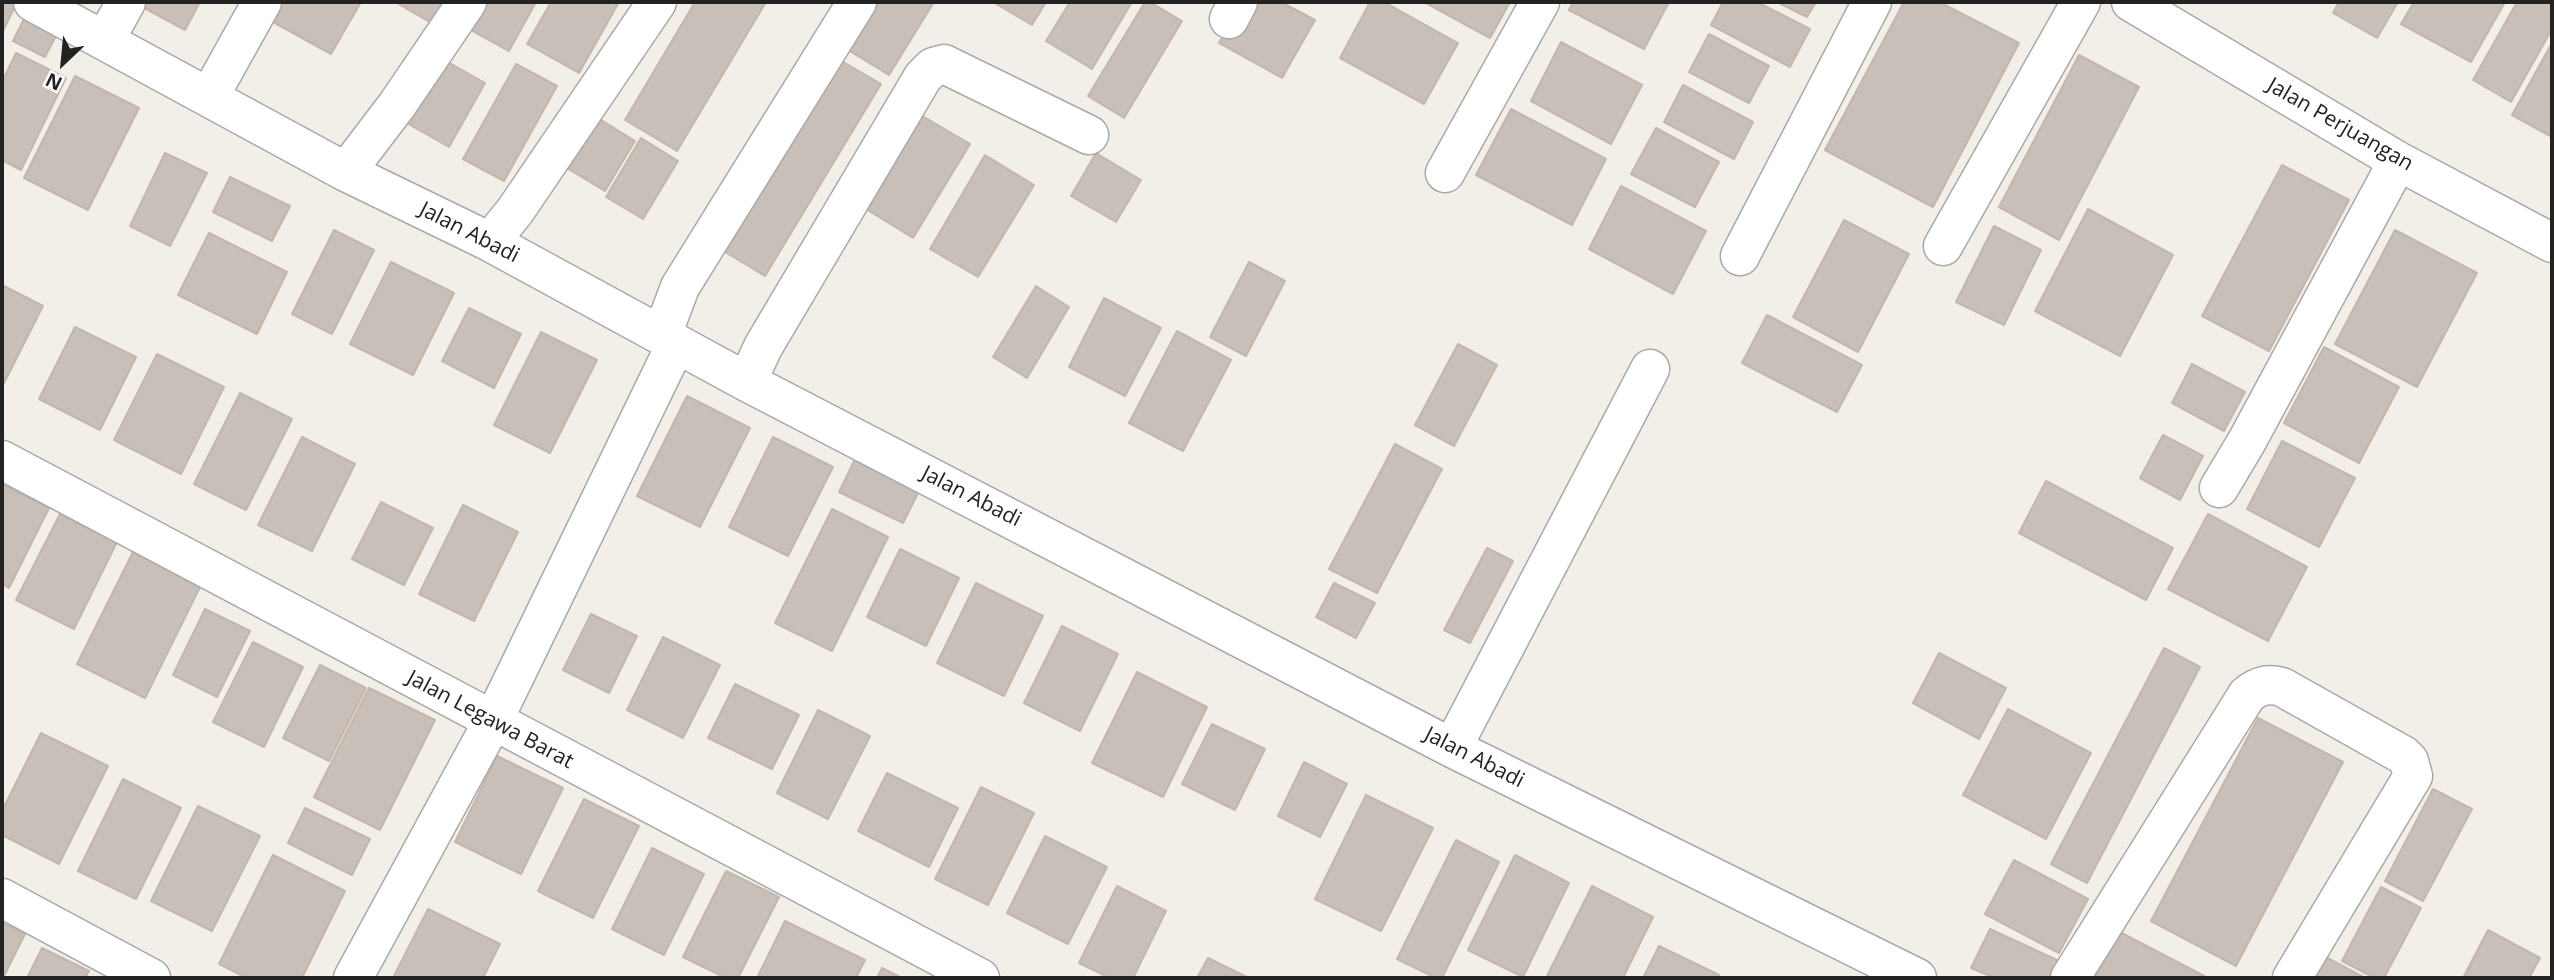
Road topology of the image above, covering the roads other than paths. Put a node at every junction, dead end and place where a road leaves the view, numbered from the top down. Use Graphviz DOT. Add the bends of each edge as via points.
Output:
graph roads {
  1 [pos="33,2"];
  2 [pos="126,2"];
  3 [pos="262,2"];
  4 [pos="467,2"];
  5 [pos="657,2"];
  6 [pos="857,2"];
  7 [pos="1540,2"];
  8 [pos="1872,2"];
  9 [pos="2081,2"];
  10 [pos="2131,2"];
  11 [pos="105,40"];
  12 [pos="209,97"];
  13 [pos="1089,135"];
  14 [pos="2398,161"];
  15 [pos="346,172"];
  16 [pos="1444,173"];
  17 [pos="490,242"];
  18 [pos="2552,243"];
  19 [pos="1943,246"];
  20 [pos="1740,256"];
  21 [pos="669,339"];
  22 [pos="1650,369"];
  23 [pos="747,382"];
  24 [pos="2,460"];
  25 [pos="2219,488"];
  26 [pos="493,721"];
  27 [pos="1452,748"];
  28 [pos="2,898"];
  29 [pos="151,978"];
  30 [pos="353,978"];
  31 [pos="980,978"];
  32 [pos="1917,978"];
  33 [pos="2070,978"];
  34 [pos="2292,978"];
  1 -- 11 [label="street, Jalan Abadi"];
  2 -- 11 [label="street"];
  3 -- 12 [label="street"];
  4 -- 15 [label="street"];
  5 -- 17 [label="street"];
  6 -- 21 [label="street" via="680,287"];
  7 -- 16 [label="street"];
  8 -- 20 [label="street"];
  9 -- 19 [label="street"];
  10 -- 14 [label="street, Jalan Perjuangan"];
  11 -- 12 [label="street, Jalan Abadi"];
  12 -- 15 [label="street, Jalan Abadi"];
  13 -- 23 [label="street" via="944,64 933,67 763,347"];
  14 -- 18 [label="street, Jalan Perjuangan"];
  14 -- 25 [label="street"];
  15 -- 17 [label="street, Jalan Abadi"];
  17 -- 21 [label="street, Jalan Abadi"];
  21 -- 23 [label="street, Jalan Abadi"];
  21 -- 26 [label="street"];
  22 -- 27 [label="street"];
  23 -- 27 [label="street, Jalan Abadi"];
  24 -- 26 [label="street, Jalan Legawa Barat"];
  26 -- 30 [label="street"];
  26 -- 31 [label="street, Jalan Legawa Barat"];
  27 -- 32 [label="street, Jalan Abadi"];
  28 -- 29 [label="street"];
  33 -- 34 [label="street" via="2246,695 2258,686 2272,684 2403,755 2413,776"];
}
